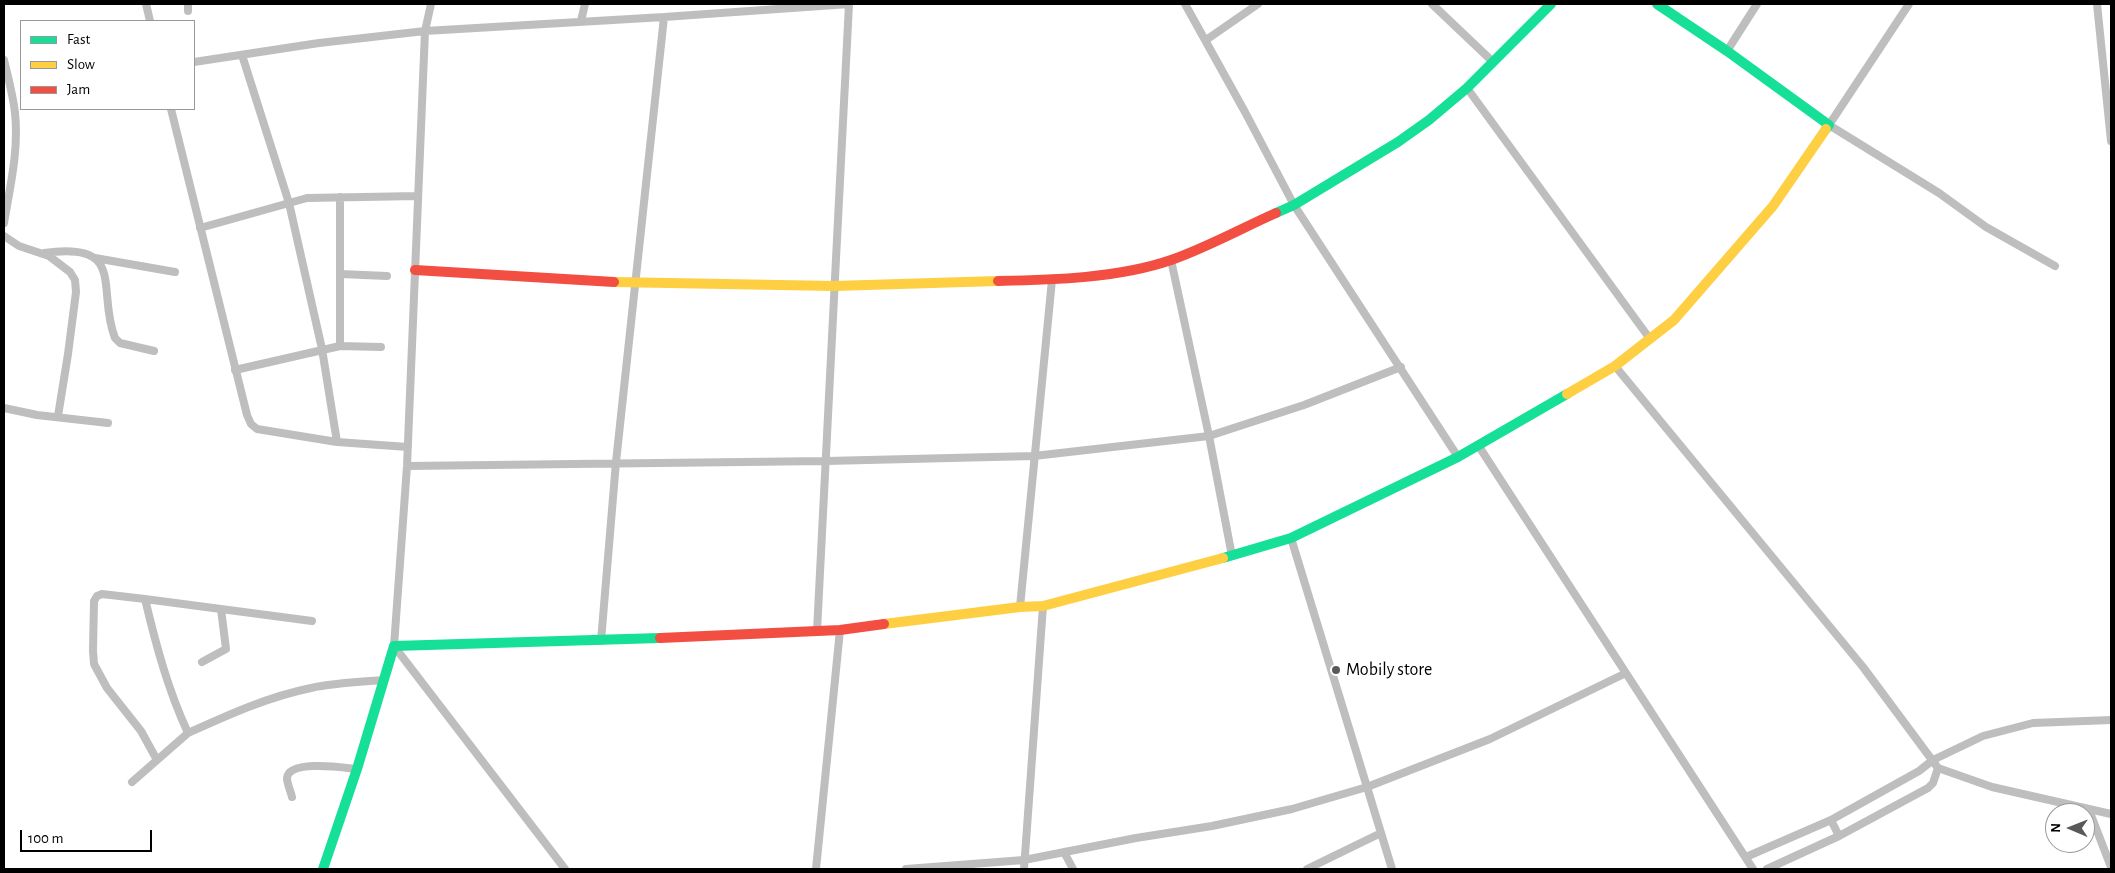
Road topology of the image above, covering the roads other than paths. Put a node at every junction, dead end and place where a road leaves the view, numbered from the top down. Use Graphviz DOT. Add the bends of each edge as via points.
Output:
graph roads {
  1 [pos="146,4"];
  2 [pos="431,4"];
  3 [pos="585,4"];
  4 [pos="721,4"];
  5 [pos="849,4"];
  6 [pos="1185,4"];
  7 [pos="1258,4"];
  8 [pos="1432,4"];
  9 [pos="1551,4"];
  10 [pos="1657,4"];
  11 [pos="1758,4"];
  12 [pos="1909,4"];
  13 [pos="2097,4"];
  14 [pos="722,13"];
  15 [pos="664,17"];
  16 [pos="150,20"];
  17 [pos="581,22"];
  18 [pos="425,31"];
  19 [pos="1206,40"];
  20 [pos="1727,51"];
  21 [pos="242,55"];
  22 [pos="4,60"];
  23 [pos="1492,61"];
  24 [pos="195,62"];
  25 [pos="1467,88"];
  26 [pos="172,110"];
  27 [pos="1829,125"];
  28 [pos="2111,141"];
  29 [pos="418,196"];
  30 [pos="340,197"];
  31 [pos="290,203"];
  32 [pos="1294,205"];
  33 [pos="4,223"];
  34 [pos="200,228"];
  35 [pos="4,236"];
  36 [pos="41,254"];
  37 [pos="95,258"];
  38 [pos="1171,260"];
  39 [pos="2055,266"];
  40 [pos="415,270"];
  41 [pos="175,272"];
  42 [pos="340,274"];
  43 [pos="387,276"];
  44 [pos="1052,280"];
  45 [pos="636,283"];
  46 [pos="834,286"];
  47 [pos="1650,339"];
  48 [pos="340,346"];
  49 [pos="381,346"];
  50 [pos="322,349"];
  51 [pos="154,351"];
  52 [pos="1616,366"];
  53 [pos="1400,367"];
  54 [pos="235,370"];
  55 [pos="4,408"];
  56 [pos="58,416"];
  57 [pos="108,423"];
  58 [pos="1209,436"];
  59 [pos="337,442"];
  60 [pos="1478,445"];
  61 [pos="408,447"];
  62 [pos="1034,456"];
  63 [pos="1458,457"];
  64 [pos="826,461"];
  65 [pos="616,462"];
  66 [pos="407,466"];
  67 [pos="1291,538"];
  68 [pos="1232,556"];
  69 [pos="145,599"];
  70 [pos="1043,606"];
  71 [pos="1020,607"];
  72 [pos="220,609"];
  73 [pos="312,621"];
  74 [pos="840,630"];
  75 [pos="816,631"];
  76 [pos="600,641"];
  77 [pos="394,646"];
  78 [pos="202,662"];
  79 [pos="1626,673"];
  80 [pos="384,680"];
  81 [pos="2111,720"];
  82 [pos="188,733"];
  83 [pos="158,760"];
  84 [pos="1934,760"];
  85 [pos="1938,768"];
  86 [pos="357,769"];
  87 [pos="132,782"];
  88 [pos="1367,787"];
  89 [pos="292,797"];
  90 [pos="2059,803"];
  91 [pos="2095,811"];
  92 [pos="2111,814"];
  93 [pos="1830,820"];
  94 [pos="2095,826"];
  95 [pos="1380,833"];
  96 [pos="1839,836"];
  97 [pos="1064,852"];
  98 [pos="1746,857"];
  99 [pos="1024,860"];
  100 [pos="2111,867"];
  101 [pos="323,869"];
  102 [pos="565,869"];
  103 [pos="816,869"];
  104 [pos="906,869"];
  105 [pos="1024,869"];
  106 [pos="1073,869"];
  107 [pos="1307,869"];
  108 [pos="1392,869"];
  109 [pos="1753,869"];
  110 [pos="1767,869"];
  1 -- 16 [label="street"];
  2 -- 18 [label="street"];
  3 -- 17 [label="street"];
  4 -- 14 [label="street"];
  5 -- 14 [label="street"];
  5 -- 46 [label="street"];
  6 -- 19 [label="street"];
  7 -- 19 [label="street"];
  8 -- 23 [label="street"];
  9 -- 23 [label="street"];
  10 -- 20 [label="street"];
  11 -- 20 [label="street"];
  12 -- 27 [label="street"];
  13 -- 28 [label="street"];
  14 -- 15 [label="street"];
  15 -- 17 [label="street"];
  15 -- 45 [label="street"];
  17 -- 18 [label="street"];
  18 -- 21 [label="street"];
  18 -- 29 [label="street"];
  19 -- 32 [label="street"];
  20 -- 27 [label="street"];
  21 -- 24 [label="street"];
  21 -- 31 [label="street"];
  22 -- 33 [label="street" via="15,112 16,136"];
  23 -- 25 [label="street"];
  25 -- 32 [label="street" via="1398,142"];
  25 -- 47 [label="street"];
  26 -- 34 [label="street"];
  27 -- 39 [label="street" via="1986,227"];
  27 -- 47 [label="street" via="1773,206 1674,320"];
  29 -- 30 [label="street"];
  29 -- 40 [label="street"];
  30 -- 31 [label="street" via="307,198"];
  30 -- 42 [label="street"];
  31 -- 34 [label="street"];
  31 -- 50 [label="street"];
  32 -- 38 [label="street"];
  32 -- 53 [label="street"];
  34 -- 54 [label="street"];
  35 -- 36 [label="street"];
  36 -- 37 [label="street" via="76,251"];
  36 -- 56 [label="street" via="63,266 75,280"];
  37 -- 41 [label="street"];
  37 -- 51 [label="street" via="104,271 116,338 120,343"];
  38 -- 44 [label="street" via="1123,271"];
  38 -- 58 [label="street"];
  40 -- 45 [label="street"];
  40 -- 61 [label="street"];
  42 -- 43 [label="street"];
  42 -- 48 [label="street"];
  44 -- 46 [label="street"];
  44 -- 62 [label="street"];
  45 -- 46 [label="street"];
  45 -- 65 [label="street"];
  46 -- 64 [label="street"];
  47 -- 52 [label="street"];
  48 -- 49 [label="street"];
  48 -- 50 [label="street"];
  50 -- 54 [label="street"];
  50 -- 59 [label="street"];
  52 -- 60 [label="street"];
  52 -- 84 [label="street" via="1863,666"];
  53 -- 58 [label="street"];
  53 -- 63 [label="street"];
  54 -- 59 [label="street" via="246,415 257,429"];
  55 -- 56 [label="street"];
  56 -- 57 [label="street"];
  58 -- 62 [label="street"];
  58 -- 68 [label="street"];
  59 -- 61 [label="street"];
  60 -- 63 [label="street"];
  60 -- 79 [label="street"];
  61 -- 66 [label="street"];
  62 -- 64 [label="street"];
  62 -- 71 [label="street"];
  63 -- 67 [label="street"];
  64 -- 65 [label="street"];
  64 -- 75 [label="street"];
  65 -- 66 [label="street"];
  65 -- 76 [label="street"];
  66 -- 77 [label="street"];
  67 -- 68 [label="street"];
  67 -- 88 [label="street"];
  68 -- 70 [label="street"];
  69 -- 72 [label="street"];
  69 -- 82 [label="street" via="173,701"];
  69 -- 83 [label="street" via="97,596 94,601 92,651 94,664 107,688 141,731"];
  70 -- 71 [label="street"];
  70 -- 99 [label="street"];
  71 -- 74 [label="street"];
  72 -- 73 [label="street"];
  72 -- 78 [label="street" via="226,649"];
  74 -- 75 [label="street"];
  74 -- 103 [label="street"];
  75 -- 76 [label="street"];
  76 -- 77 [label="street"];
  77 -- 80 [label="street"];
  77 -- 102 [label="street"];
  79 -- 88 [label="street" via="1490,739"];
  79 -- 98 [label="street"];
  80 -- 82 [label="street" via="328,685 287,694 250,705"];
  80 -- 86 [label="street"];
  81 -- 84 [label="street" via="2033,723 2007,728"];
  82 -- 83 [label="street"];
  83 -- 87 [label="street"];
  84 -- 85 [label="street"];
  84 -- 93 [label="street"];
  85 -- 90 [label="street" via="1992,787"];
  85 -- 96 [label="street" via="1928,788"];
  86 -- 89 [label="street" via="322,765 293,771 287,778"];
  86 -- 101 [label="street"];
  88 -- 95 [label="street"];
  88 -- 97 [label="street" via="1283,811"];
  91 -- 92 [label="street"];
  93 -- 96 [label="street"];
  93 -- 98 [label="street"];
  94 -- 100 [label="street"];
  95 -- 107 [label="street"];
  95 -- 108 [label="street"];
  96 -- 110 [label="street"];
  97 -- 99 [label="street"];
  97 -- 106 [label="street"];
  98 -- 109 [label="street"];
  99 -- 104 [label="street"];
  99 -- 105 [label="street"];
}
